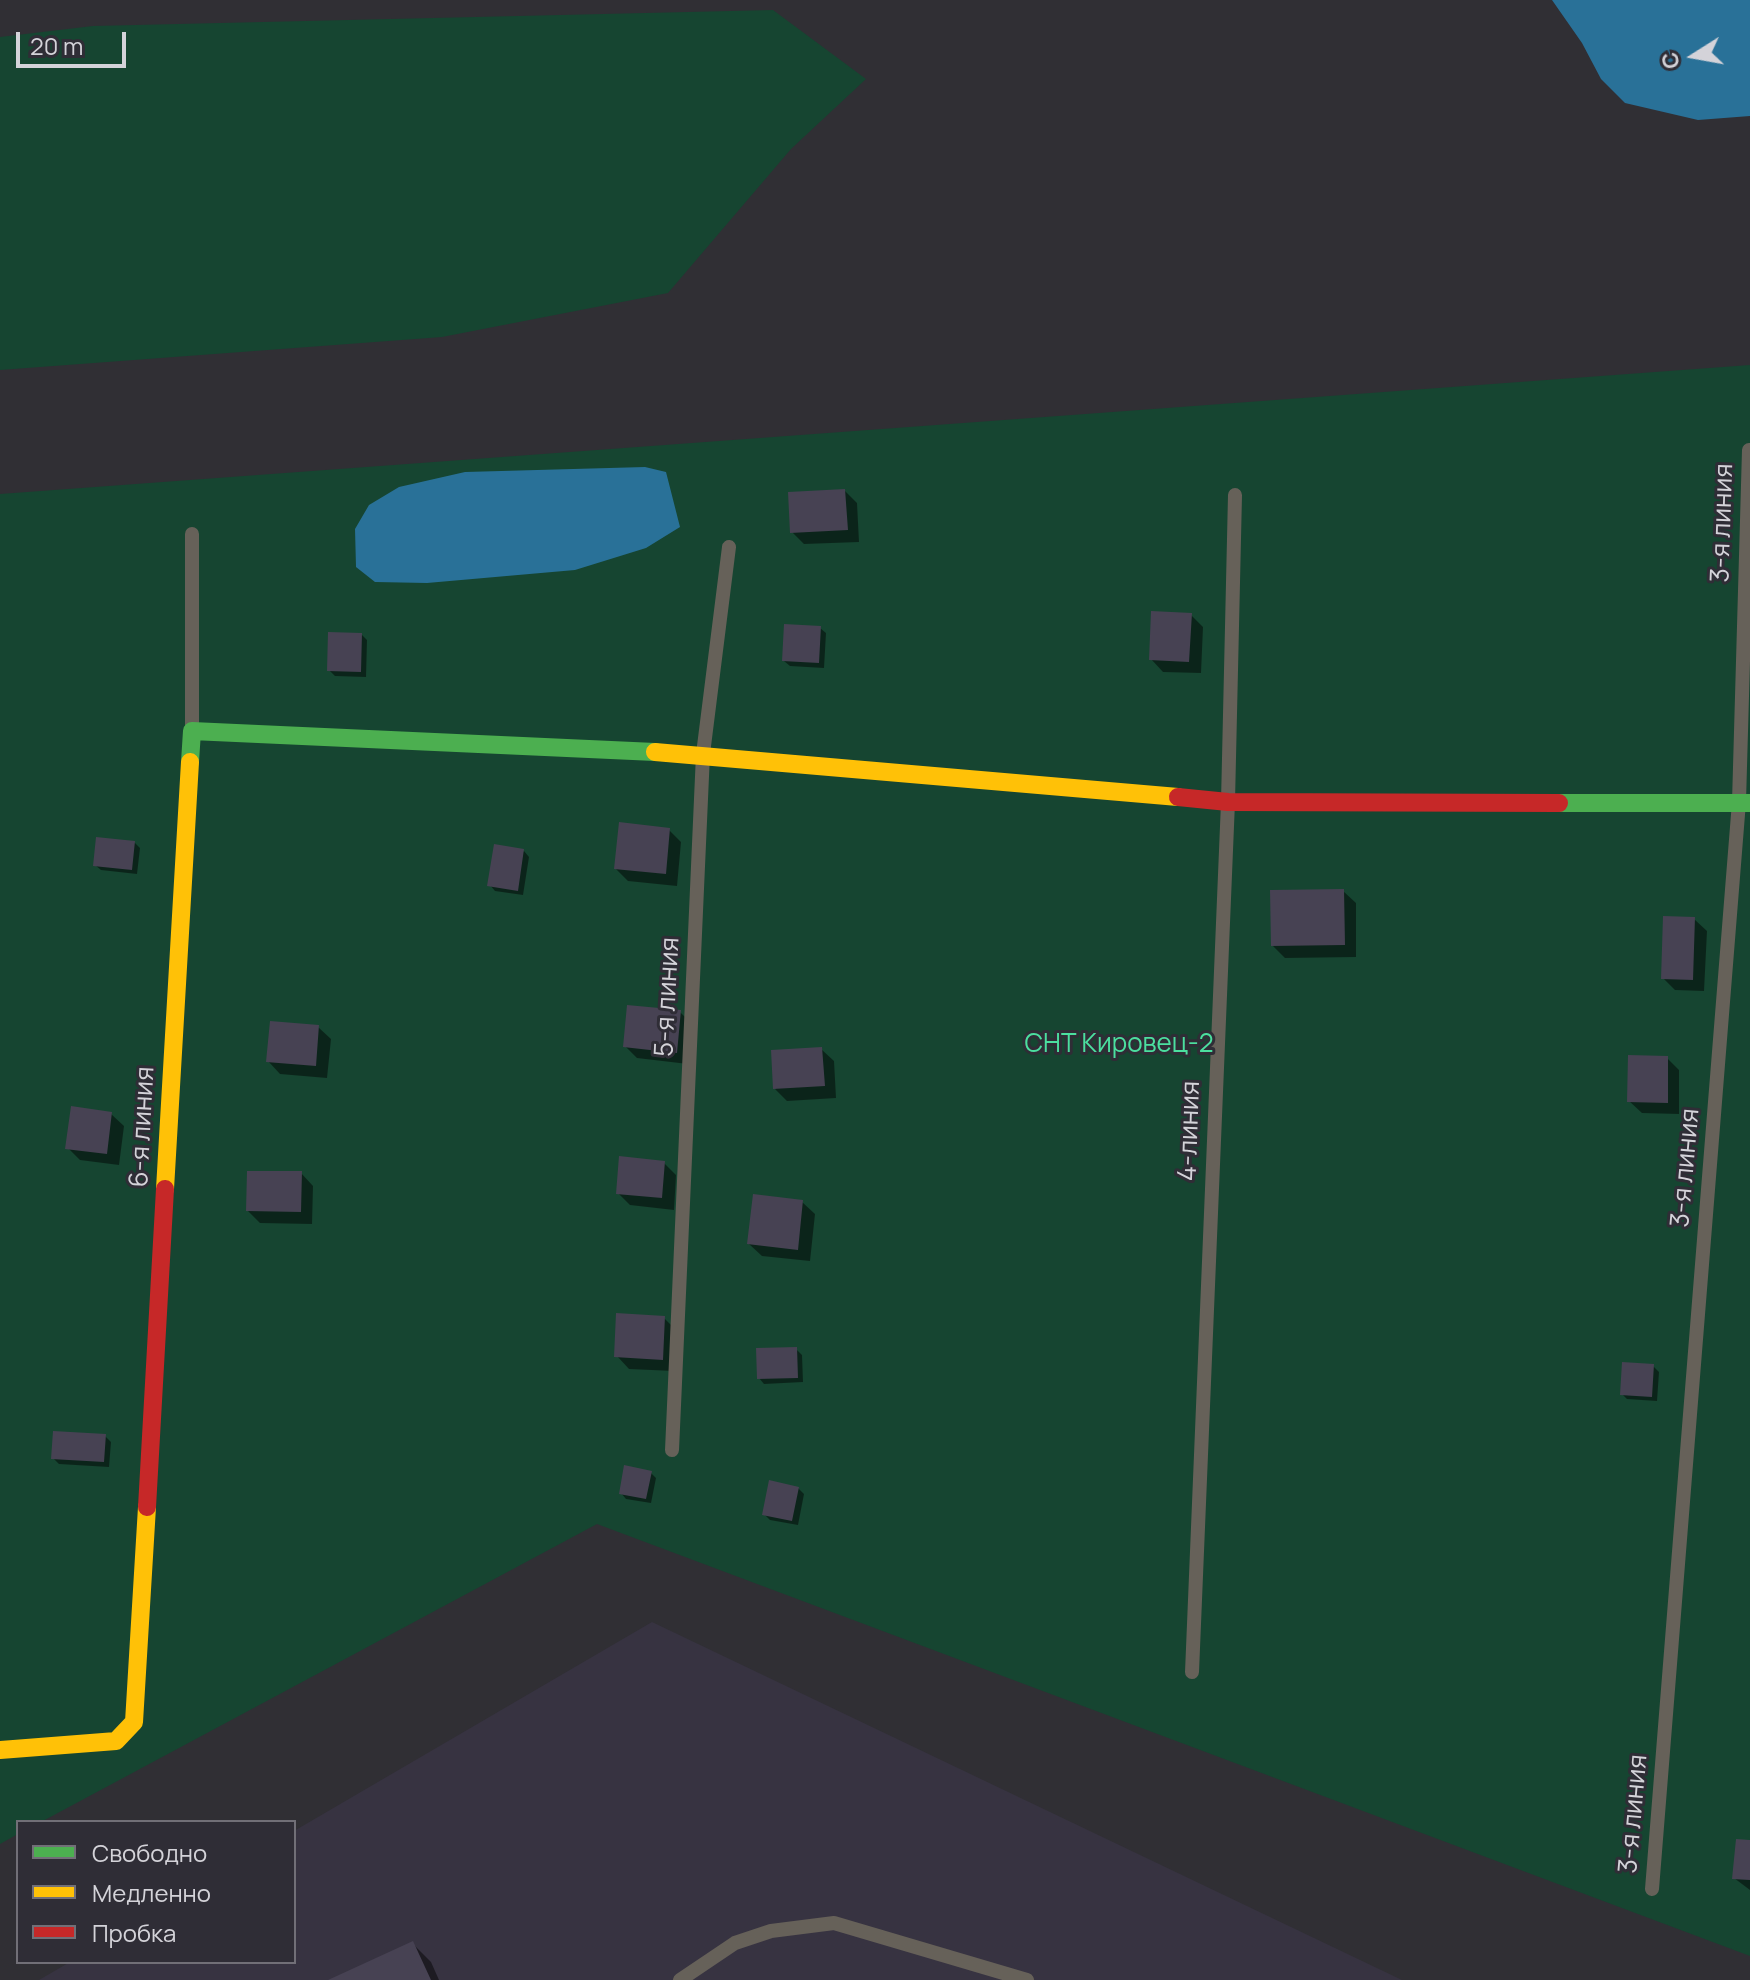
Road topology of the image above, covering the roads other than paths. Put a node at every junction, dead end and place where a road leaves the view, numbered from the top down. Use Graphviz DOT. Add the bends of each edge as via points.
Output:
graph roads {
  1 [pos="1749,450"];
  2 [pos="1235,495"];
  3 [pos="192,534"];
  4 [pos="729,547"];
  5 [pos="192,731"];
  6 [pos="703,754"];
  7 [pos="1228,802"];
  8 [pos="1745,802"];
  9 [pos="672,1450"];
  10 [pos="1192,1672"];
  11 [pos="0,1750"];
  12 [pos="1652,1889"];
  13 [pos="680,1980"];
  14 [pos="1027,1980"];
  1 -- 8 [label="lane, 3-я линия"];
  2 -- 7 [label="lane, 4-линия"];
  3 -- 5 [label="lane, 6-я линия"];
  4 -- 6 [label="lane, 5-я линия"];
  5 -- 6 [label="street"];
  5 -- 11 [label="street, 6-я линия" via="134,1722 116,1741"];
  6 -- 7 [label="street"];
  6 -- 9 [label="lane, 5-я линия"];
  7 -- 8 [label="street"];
  7 -- 10 [label="lane, 4-линия"];
  8 -- 12 [label="lane, 3-я линия"];
  13 -- 14 [label="lane" via="735,1943 771,1931 834,1923"];
}
